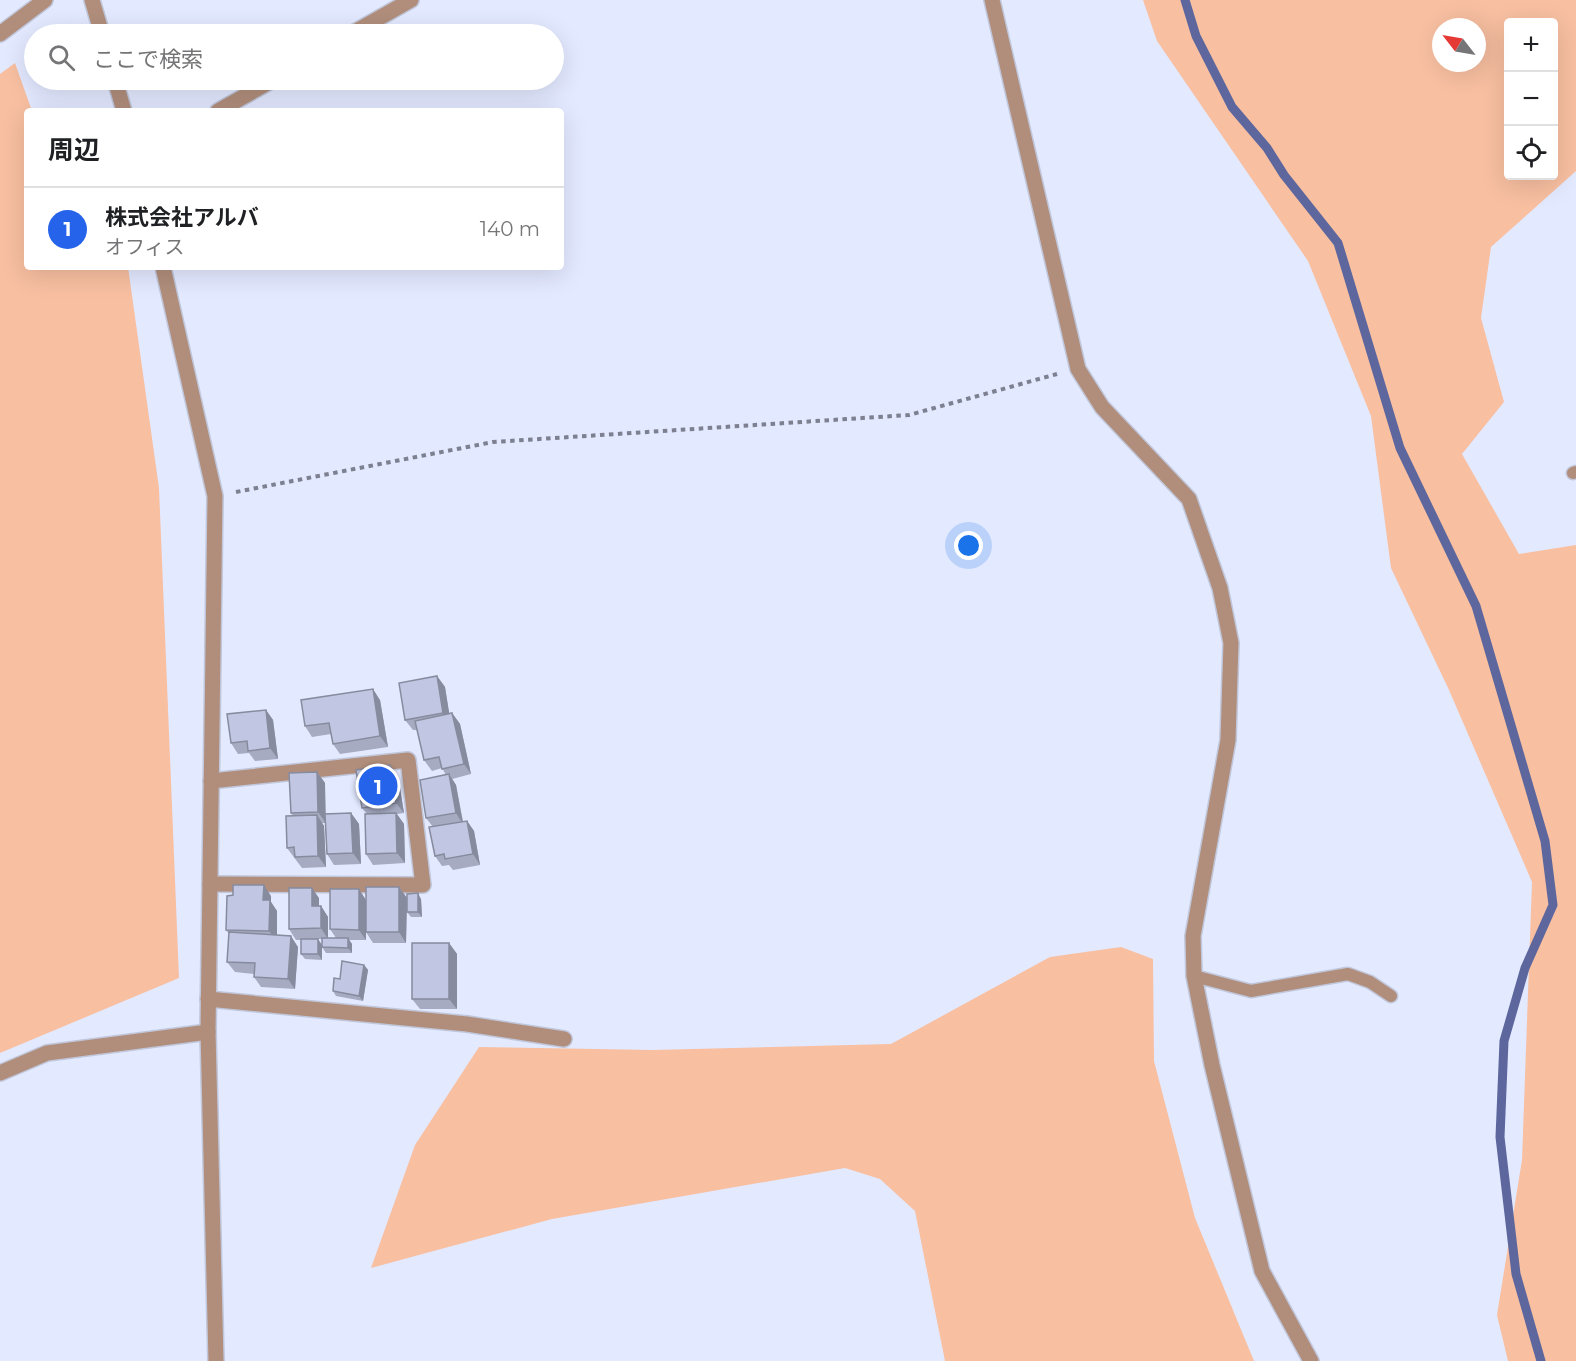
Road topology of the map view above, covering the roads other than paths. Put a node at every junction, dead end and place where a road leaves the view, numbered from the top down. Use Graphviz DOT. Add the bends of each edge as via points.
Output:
graph roads {
  1 [pos="45,0"];
  2 [pos="92,0"];
  3 [pos="411,0"];
  4 [pos="992,0"];
  5 [pos="99,24"];
  6 [pos="369,24"];
  7 [pos="0,34"];
  8 [pos="118,90"];
  9 [pos="255,90"];
  10 [pos="123,108"];
  11 [pos="223,108"];
  12 [pos="164,270"];
  13 [pos="211,781"];
  14 [pos="210,884"];
  15 [pos="1194,976"];
  16 [pos="1391,996"];
  17 [pos="208,999"];
  18 [pos="208,1032"];
  19 [pos="564,1039"];
  20 [pos="0,1074"];
  21 [pos="216,1361"];
  22 [pos="1311,1361"];
  1 -- 7 [label="street"];
  2 -- 5 [label="street"];
  3 -- 6 [label="street"];
  4 -- 15 [label="street" via="1077,369 1102,406 1190,499 1220,588 1231,643 1228,740 1193,936"];
  8 -- 10 [label="street"];
  9 -- 11 [label="street"];
  12 -- 13 [label="street" via="215,496"];
  13 -- 14 [label="street"];
  13 -- 14 [label="street" via="408,760 423,885"];
  14 -- 17 [label="street"];
  15 -- 16 [label="lane" via="1251,991 1348,975 1370,982"];
  15 -- 22 [label="street" via="1262,1271"];
  17 -- 18 [label="street"];
  17 -- 19 [label="street" via="467,1024"];
  18 -- 20 [label="street" via="47,1053"];
  18 -- 21 [label="street"];
}
